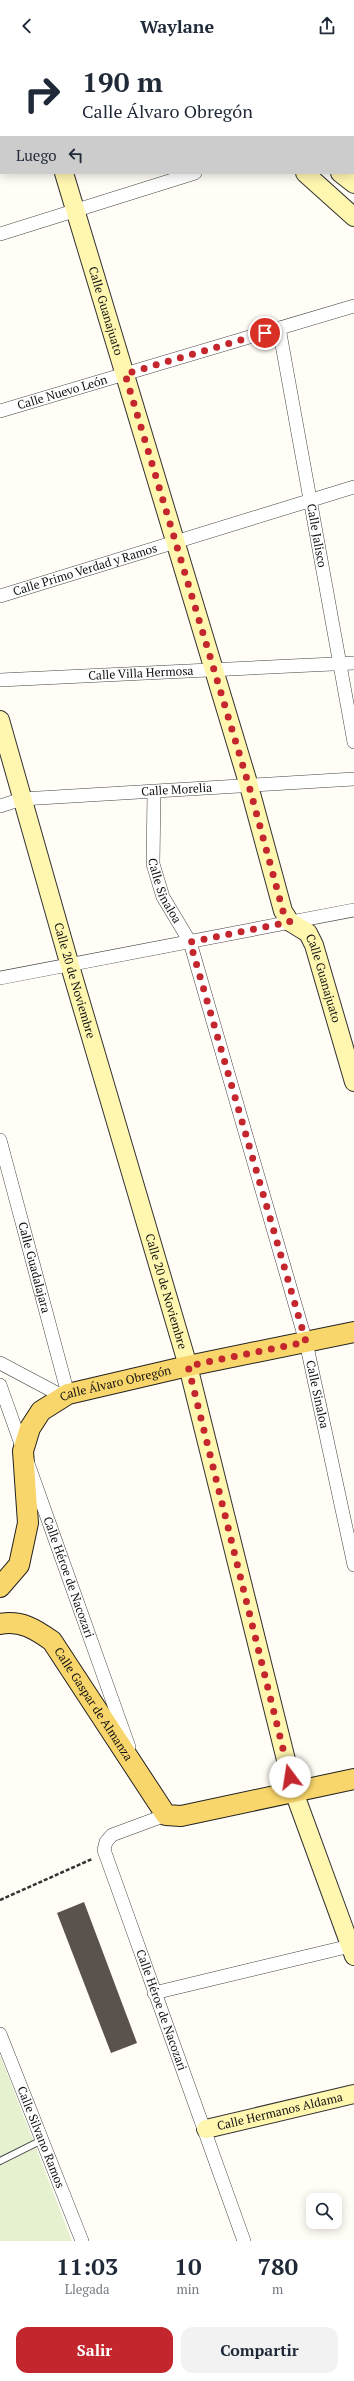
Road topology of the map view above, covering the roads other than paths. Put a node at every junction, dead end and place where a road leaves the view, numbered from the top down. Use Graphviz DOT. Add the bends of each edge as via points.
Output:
graph roads {
  1 [pos="64,174"];
  2 [pos="192,174"];
  3 [pos="306,174"];
  4 [pos="341,174"];
  5 [pos="354,184"];
  6 [pos="75,210"];
  7 [pos="354,217"];
  8 [pos="0,234"];
  9 [pos="354,306"];
  10 [pos="280,328"];
  11 [pos="125,374"];
  12 [pos="0,411"];
  13 [pos="354,487"];
  14 [pos="310,499"];
  15 [pos="175,542"];
  16 [pos="0,596"];
  17 [pos="339,663"];
  18 [pos="354,663"];
  19 [pos="214,671"];
  20 [pos="0,680"];
  21 [pos="0,720"];
  22 [pos="354,742"];
  23 [pos="354,779"];
  24 [pos="249,786"];
  25 [pos="154,792"];
  26 [pos="22,799"];
  27 [pos="0,806"];
  28 [pos="354,910"];
  29 [pos="290,922"];
  30 [pos="190,942"];
  31 [pos="70,966"];
  32 [pos="0,978"];
  33 [pos="354,1082"];
  34 [pos="0,1140"];
  35 [pos="354,1332"];
  36 [pos="306,1342"];
  37 [pos="0,1363"];
  38 [pos="188,1366"];
  39 [pos="0,1385"];
  40 [pos="66,1396"];
  41 [pos="23,1450"];
  42 [pos="354,1565"];
  43 [pos="0,1587"];
  44 [pos="0,1624"];
  45 [pos="136,1768"];
  46 [pos="354,1779"];
  47 [pos="294,1792"];
  48 [pos="166,1815"];
  49 [pos="353,1949"];
  50 [pos="154,1993"];
  51 [pos="0,2034"];
  52 [pos="354,2094"];
  53 [pos="206,2129"];
  54 [pos="42,2140"];
  55 [pos="0,2161"];
  56 [pos="82,2241"];
  57 [pos="244,2241"];
  1 -- 6 [label="street, Calle Guanajuato"];
  2 -- 6 [label="street"];
  3 -- 7 [label="street"];
  4 -- 5 [label="street"];
  6 -- 8 [label="street"];
  6 -- 11 [label="street, Calle Guanajuato"];
  9 -- 10 [label="street, Calle Nuevo León"];
  10 -- 11 [label="street, Calle Nuevo León"];
  10 -- 14 [label="street, Calle Jalisco"];
  11 -- 12 [label="street, Calle Nuevo León"];
  11 -- 15 [label="street, Calle Guanajuato"];
  13 -- 14 [label="street, Calle Primo Verdad y Ramos"];
  14 -- 15 [label="street, Calle Primo Verdad y Ramos"];
  14 -- 17 [label="street, Calle Jalisco"];
  15 -- 16 [label="street, Calle Primo Verdad y Ramos"];
  15 -- 19 [label="street, Calle Guanajuato"];
  17 -- 18 [label="street, Calle Villa Hermosa"];
  17 -- 19 [label="street, Calle Villa Hermosa"];
  17 -- 22 [label="street, Calle Jalisco"];
  19 -- 20 [label="street, Calle Villa Hermosa"];
  19 -- 24 [label="street, Calle Guanajuato"];
  21 -- 26 [label="street, Calle 20 de Noviembre"];
  23 -- 24 [label="street, Calle Morelia"];
  24 -- 25 [label="street, Calle Morelia"];
  24 -- 29 [label="street, Calle Guanajuato" via="283,911"];
  25 -- 26 [label="street, Calle Morelia"];
  25 -- 30 [label="street, Calle Sinaloa" via="153,864 164,897"];
  26 -- 27 [label="street, Calle Morelia"];
  26 -- 31 [label="street, Calle 20 de Noviembre"];
  28 -- 29 [label="street"];
  29 -- 30 [label="street"];
  29 -- 33 [label="street, Calle Guanajuato" via="308,933 314,945"];
  30 -- 31 [label="street"];
  30 -- 36 [label="street, Calle Sinaloa"];
  31 -- 32 [label="street"];
  31 -- 38 [label="street, Calle 20 de Noviembre"];
  34 -- 40 [label="street, Calle Guadalajara"];
  35 -- 36 [label="main road, Calle Álvaro Obregón"];
  36 -- 38 [label="main road, Calle Álvaro Obregón"];
  36 -- 42 [label="street, Calle Sinaloa"];
  37 -- 40 [label="street"];
  38 -- 40 [label="main road, Calle Álvaro Obregón"];
  38 -- 47 [label="street, Calle 20 de Noviembre"];
  39 -- 41 [label="street, Calle Héroe de Nacozari"];
  40 -- 41 [label="main road, Calle Álvaro Obregón" via="41,1411 30,1428"];
  41 -- 43 [label="main road" via="28,1523 19,1565"];
  41 -- 45 [label="street, Calle Héroe de Nacozari"];
  44 -- 45 [label="main road, Calle Gaspar de Almanza" via="11,1622 30,1626 52,1641"];
  45 -- 48 [label="main road, Calle Gaspar de Almanza"];
  46 -- 47 [label="main road"];
  47 -- 48 [label="main road" via="181,1816"];
  47 -- 49 [label="street, Calle 20 de Noviembre"];
  48 -- 50 [label="street, Calle Héroe de Nacozari" via="112,1835 104,1850"];
  49 -- 50 [label="street"];
  50 -- 53 [label="street, Calle Héroe de Nacozari"];
  51 -- 54 [label="street, Calle Silvano Ramos"];
  52 -- 53 [label="street, Calle Hermanos Aldama"];
  53 -- 57 [label="street, Calle Héroe de Nacozari"];
  54 -- 55 [label="lane"];
  54 -- 56 [label="street, Calle Silvano Ramos"];
}
